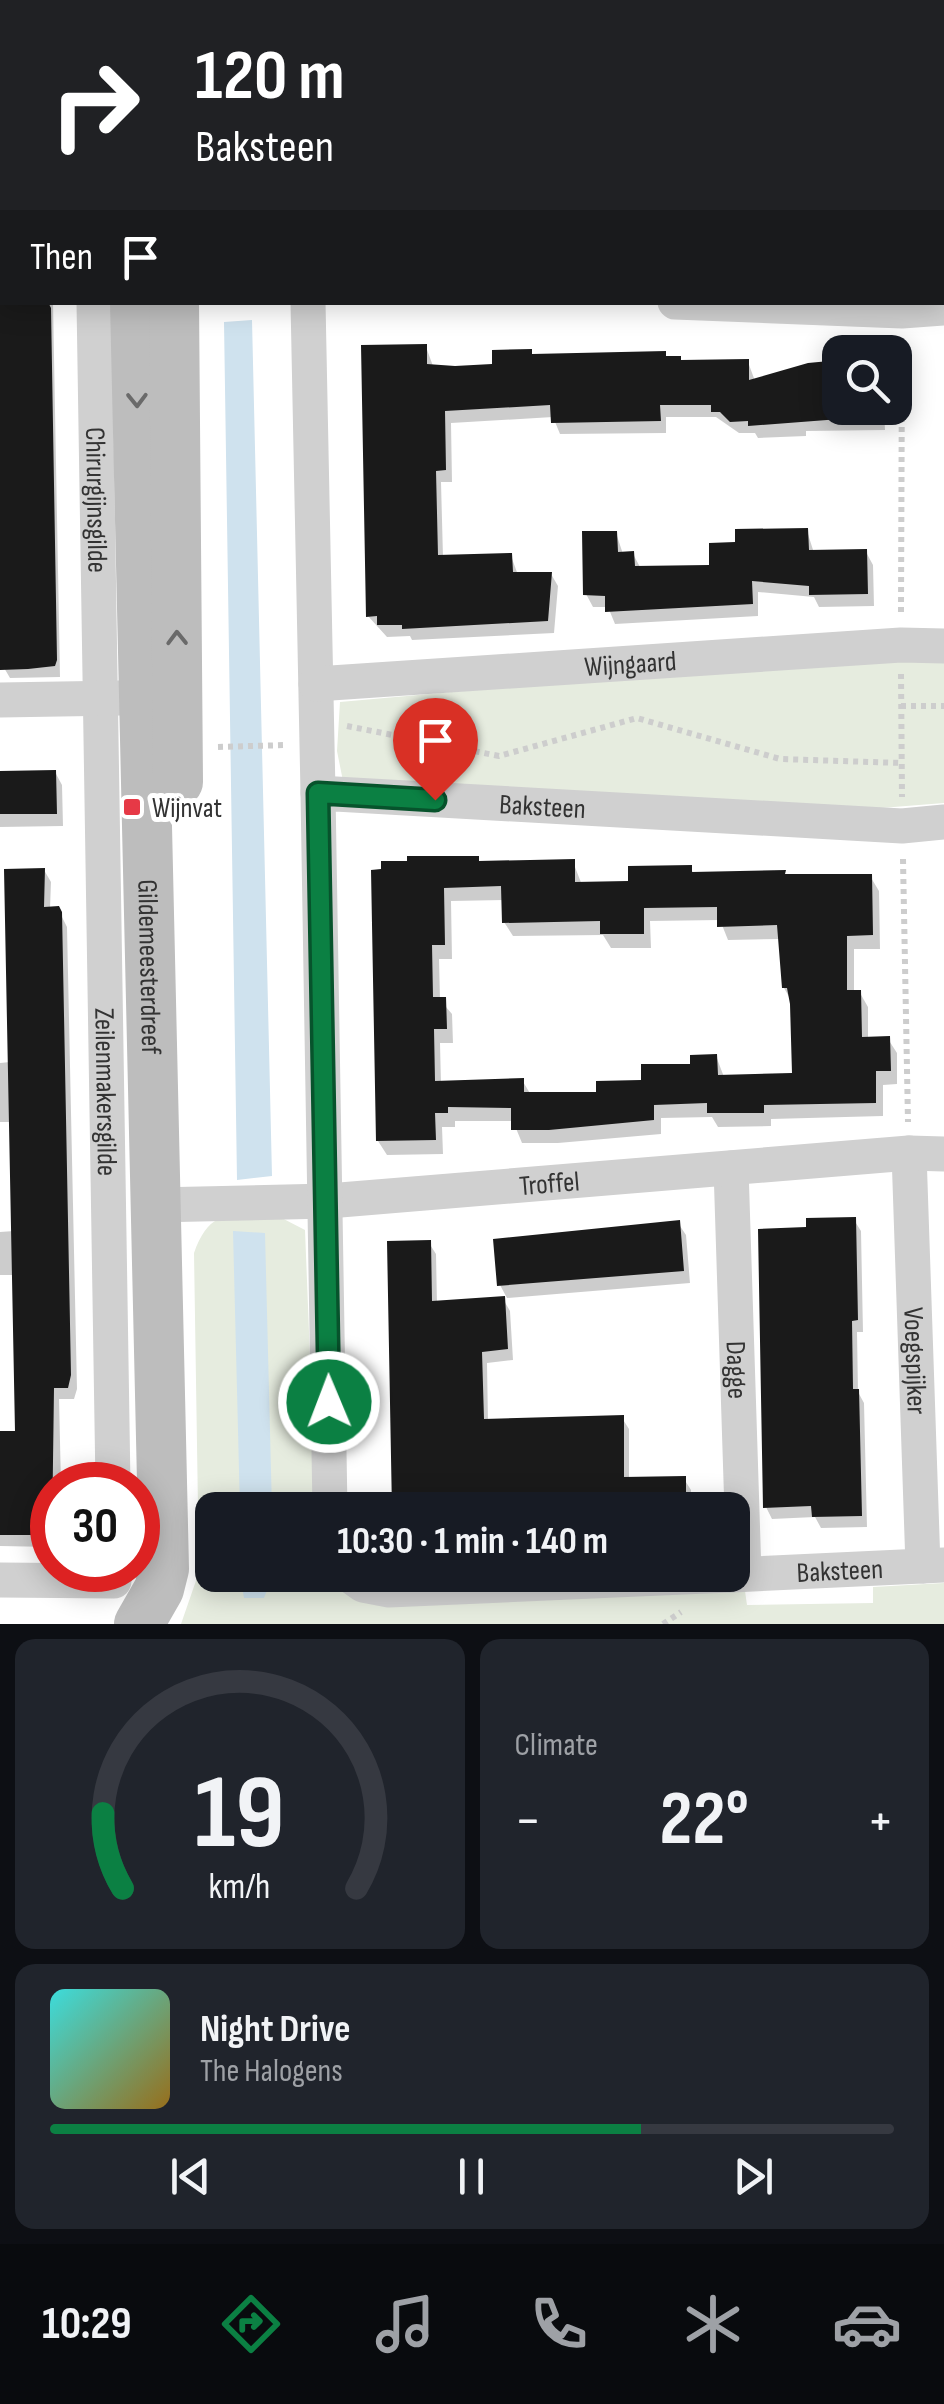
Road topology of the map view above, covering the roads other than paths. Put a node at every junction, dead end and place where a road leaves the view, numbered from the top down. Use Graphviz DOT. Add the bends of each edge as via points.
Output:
graph roads {
  1 [pos="94,305"];
  2 [pos="135,305"];
  3 [pos="174,305"];
  4 [pos="308,305"];
  5 [pos="811,305"];
  6 [pos="902,307"];
  7 [pos="944,308"];
  8 [pos="944,646"];
  9 [pos="316,684"];
  10 [pos="140,698"];
  11 [pos="0,700"];
  12 [pos="318,793"];
  13 [pos="944,822"];
  14 [pos="926,1154"];
  15 [pos="732,1168"];
  16 [pos="328,1201"];
  17 [pos="168,1205"];
  18 [pos="113,1462"];
  19 [pos="330,1492"];
  20 [pos="734,1492"];
  21 [pos="934,1566"];
  22 [pos="750,1574"];
  23 [pos="0,1580"];
  24 [pos="30,1580"];
  25 [pos="139,1624"];
  26 [pos="172,1624"];
  1 -- 10 [label="street, Chirurgijnsgilde"];
  2 -- 10 [label="street, Gildemeesterdreef, one-way"];
  10 -- 3 [label="street, Gildemeesterdreef, one-way"];
  4 -- 9 [label="street"];
  5 -- 6 [label="street"];
  6 -- 7 [label="street"];
  8 -- 9 [label="street, Wijngaard"];
  9 -- 12 [label="street"];
  10 -- 11 [label="street"];
  10 -- 17 [label="street, Gildemeesterdreef"];
  10 -- 18 [label="street, Zeilenmakersgilde"];
  12 -- 13 [label="street, Baksteen" via="902,826"];
  12 -- 16 [label="street"];
  14 -- 15 [label="street, Troffel"];
  14 -- 21 [label="street, Voegspijker"];
  15 -- 16 [label="street, Troffel"];
  15 -- 20 [label="street, Dagge"];
  16 -- 17 [label="street, Troffel"];
  16 -- 19 [label="street"];
  17 -- 25 [label="street, Gildemeesterdreef" via="164,1569"];
  17 -- 26 [label="street, Gildemeesterdreef" via="192,1568"];
  21 -- 22 [label="street, Baksteen"];
  23 -- 24 [label="street"];
}
